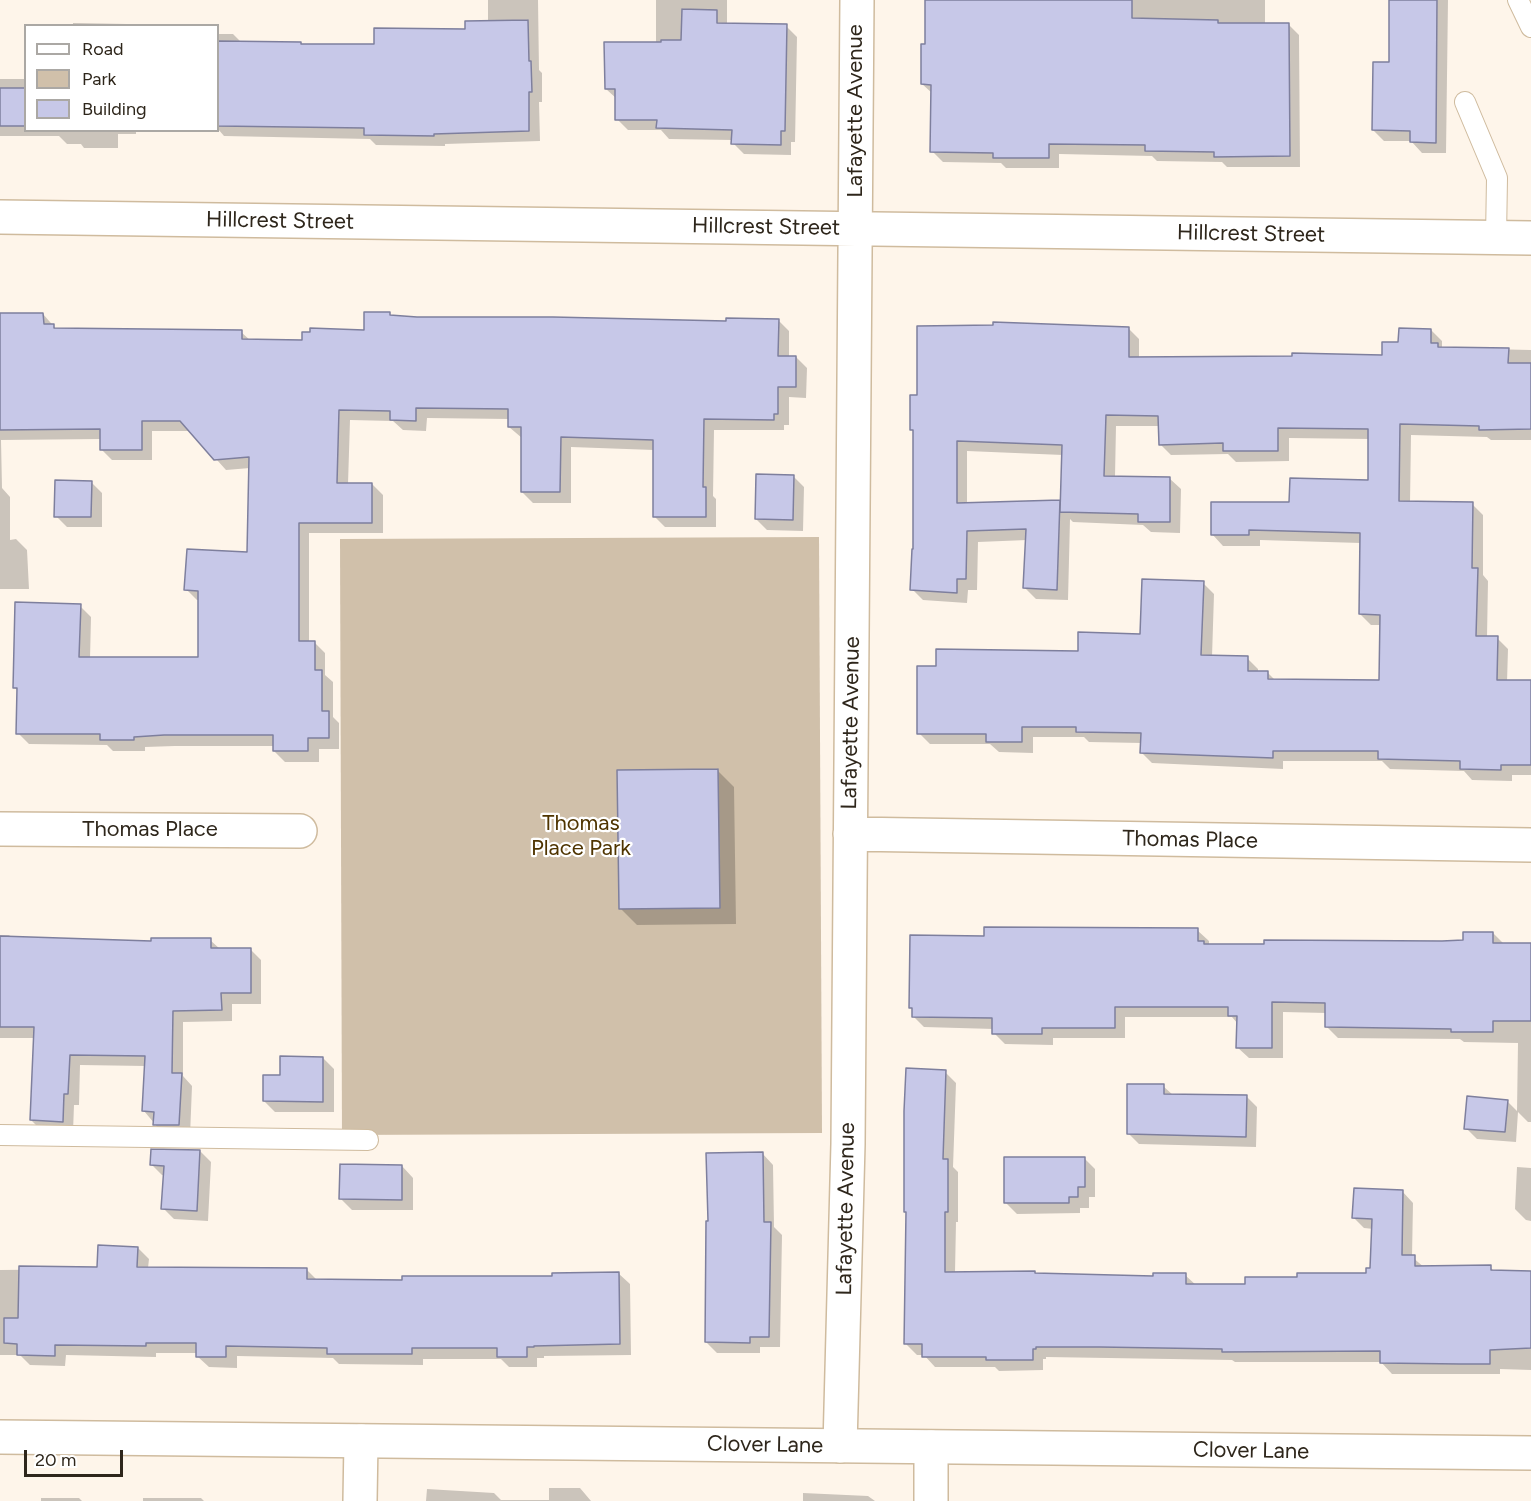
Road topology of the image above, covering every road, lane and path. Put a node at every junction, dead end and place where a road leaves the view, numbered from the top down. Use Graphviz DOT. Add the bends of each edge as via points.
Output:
graph roads {
  1 [pos="857,0"];
  2 [pos="1518,0"];
  3 [pos="1531,27"];
  4 [pos="1465,102"];
  5 [pos="0,218"];
  6 [pos="856,228"];
  7 [pos="1496,238"];
  8 [pos="1531,238"];
  9 [pos="0,829"];
  10 [pos="300,831"];
  11 [pos="850,834"];
  12 [pos="1531,845"];
  13 [pos="0,1135"];
  14 [pos="368,1140"];
  15 [pos="0,1437"];
  16 [pos="361,1441"];
  17 [pos="840,1446"];
  18 [pos="931,1447"];
  19 [pos="1531,1453"];
  20 [pos="360,1501"];
  21 [pos="931,1501"];
  1 -- 6 [label="street, Lafayette Avenue"];
  2 -- 3 [label="lane"];
  4 -- 7 [label="lane" via="1497,178"];
  5 -- 6 [label="street, Hillcrest Street"];
  6 -- 7 [label="street, Hillcrest Street"];
  6 -- 11 [label="street, Lafayette Avenue"];
  7 -- 8 [label="street, Hillcrest Street"];
  9 -- 10 [label="street, Thomas Place"];
  11 -- 12 [label="street, Thomas Place"];
  11 -- 17 [label="street, Lafayette Avenue" via="848,1144"];
  13 -- 14 [label="lane"];
  15 -- 16 [label="street, Clover Lane"];
  16 -- 17 [label="street, Clover Lane"];
  16 -- 20 [label="street"];
  17 -- 18 [label="street, Clover Lane"];
  18 -- 19 [label="street, Clover Lane"];
  18 -- 21 [label="street"];
}
